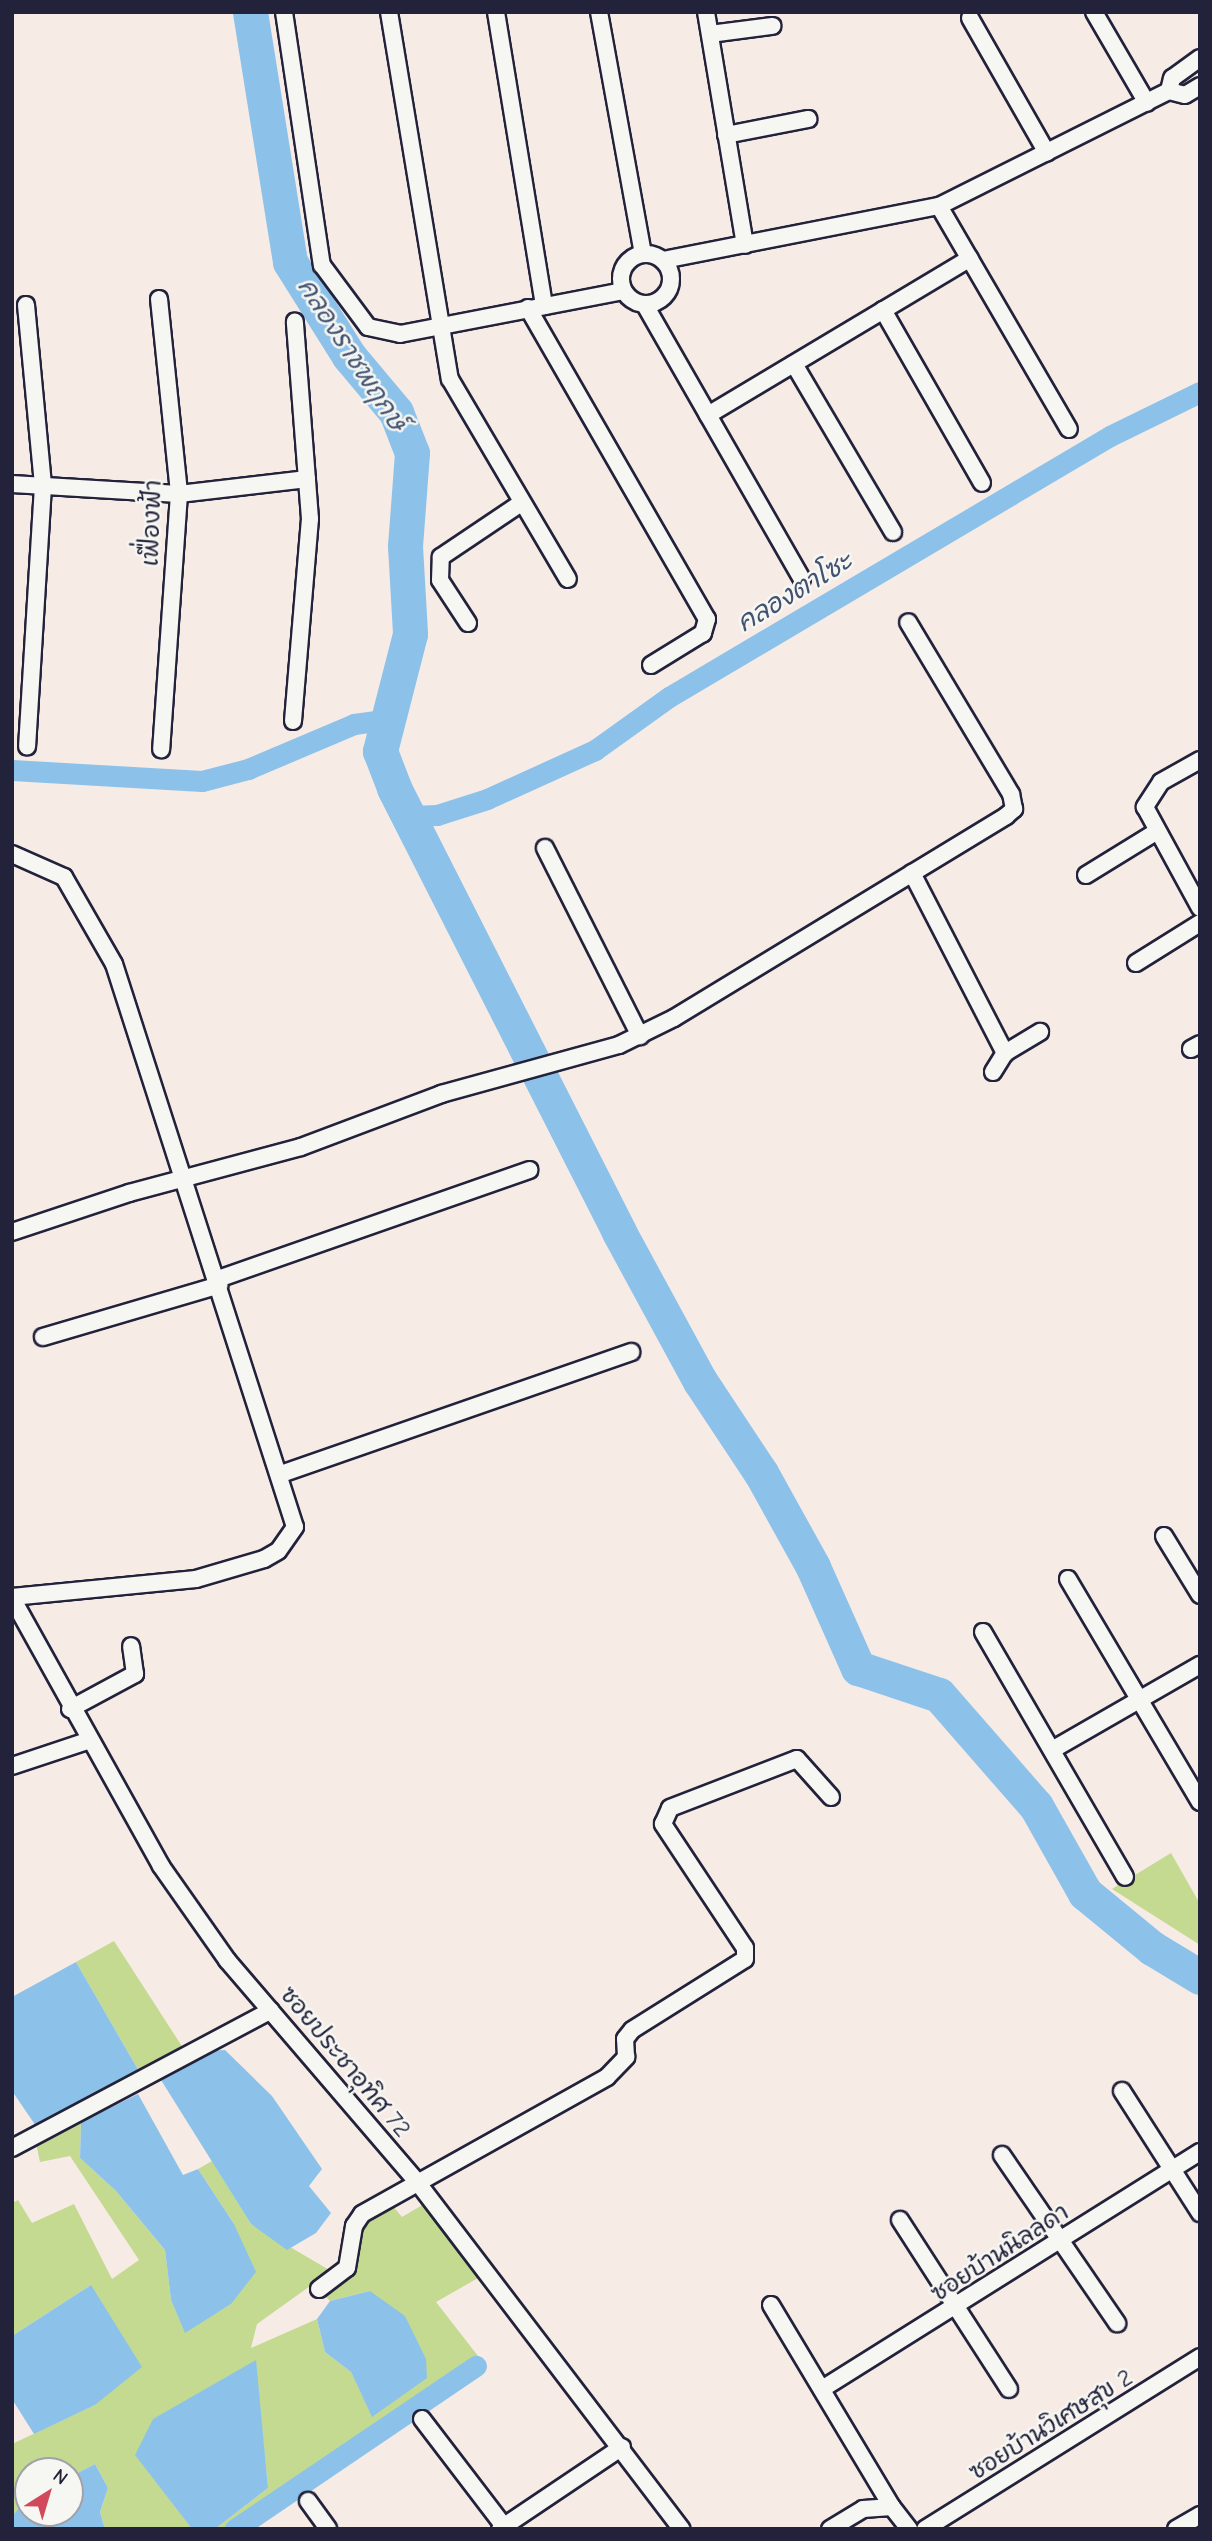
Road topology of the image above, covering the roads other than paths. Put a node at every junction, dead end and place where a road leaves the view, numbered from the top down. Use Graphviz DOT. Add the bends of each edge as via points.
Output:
graph roads {
  1 [pos="284,12"];
  2 [pos="389,12"];
  3 [pos="496,12"];
  4 [pos="599,12"];
  5 [pos="706,12"];
  6 [pos="1094,12"];
  7 [pos="970,18"];
  8 [pos="772,26"];
  9 [pos="710,34"];
  10 [pos="1200,58"];
  11 [pos="1200,86"];
  12 [pos="1169,91"];
  13 [pos="1147,103"];
  14 [pos="808,119"];
  15 [pos="726,135"];
  16 [pos="1047,153"];
  17 [pos="939,206"];
  18 [pos="745,245"];
  19 [pos="643,254"];
  20 [pos="970,258"];
  21 [pos="663,260"];
  22 [pos="624,291"];
  23 [pos="159,299"];
  24 [pos="26,305"];
  25 [pos="645,305"];
  26 [pos="536,307"];
  27 [pos="883,310"];
  28 [pos="295,322"];
  29 [pos="444,328"];
  30 [pos="794,364"];
  31 [pos="708,415"];
  32 [pos="1069,429"];
  33 [pos="307,479"];
  34 [pos="982,483"];
  35 [pos="12,484"];
  36 [pos="43,486"];
  37 [pos="179,494"];
  38 [pos="521,503"];
  39 [pos="893,532"];
  40 [pos="568,579"];
  41 [pos="802,579"];
  42 [pos="908,622"];
  43 [pos="468,624"];
  44 [pos="651,665"];
  45 [pos="293,721"];
  46 [pos="27,747"];
  47 [pos="161,748"];
  48 [pos="1200,760"];
  49 [pos="1156,832"];
  50 [pos="545,848"];
  51 [pos="12,854"];
  52 [pos="912,873"];
  53 [pos="1086,875"];
  54 [pos="1200,908"];
  55 [pos="1200,923"];
  56 [pos="1136,963"];
  57 [pos="1040,1032"];
  58 [pos="640,1036"];
  59 [pos="1005,1053"];
  60 [pos="993,1072"];
  61 [pos="530,1170"];
  62 [pos="186,1179"];
  63 [pos="12,1232"];
  64 [pos="219,1282"];
  65 [pos="43,1337"];
  66 [pos="631,1352"];
  67 [pos="281,1474"];
  68 [pos="1164,1536"];
  69 [pos="1068,1579"];
  70 [pos="1200,1595"];
  71 [pos="12,1598"];
  72 [pos="983,1632"];
  73 [pos="131,1646"];
  74 [pos="1200,1665"];
  75 [pos="1140,1700"];
  76 [pos="70,1709"];
  77 [pos="90,1740"];
  78 [pos="1052,1750"];
  79 [pos="12,1766"];
  80 [pos="831,1797"];
  81 [pos="1200,1802"];
  82 [pos="1125,1877"];
  83 [pos="271,2010"];
  84 [pos="1122,2091"];
  85 [pos="12,2148"];
  86 [pos="1200,2152"];
  87 [pos="1002,2155"];
  88 [pos="1174,2169"];
  89 [pos="418,2183"];
  90 [pos="1200,2213"];
  91 [pos="900,2220"];
  92 [pos="1063,2240"];
  93 [pos="320,2289"];
  94 [pos="771,2305"];
  95 [pos="956,2308"];
  96 [pos="1117,2323"];
  97 [pos="1200,2357"];
  98 [pos="822,2389"];
  99 [pos="1009,2389"];
  100 [pos="422,2419"];
  101 [pos="622,2446"];
  102 [pos="308,2501"];
  103 [pos="892,2507"];
  104 [pos="1200,2515"];
  105 [pos="503,2528"];
  106 [pos="328,2529"];
  107 [pos="682,2529"];
  108 [pos="830,2529"];
  109 [pos="909,2529"];
  110 [pos="925,2529"];
  111 [pos="1176,2529"];
  1 -- 29 [label="street" via="322,265 368,327 387,335"];
  2 -- 29 [label="street"];
  3 -- 26 [label="street"];
  4 -- 19 [label="street"];
  5 -- 9 [label="street"];
  6 -- 13 [label="street"];
  7 -- 16 [label="street"];
  8 -- 9 [label="street"];
  9 -- 15 [label="street"];
  10 -- 12 [label="street" via="1172,78"];
  11 -- 12 [label="street" via="1185,95"];
  12 -- 13 [label="street"];
  13 -- 16 [label="street"];
  14 -- 15 [label="street"];
  15 -- 18 [label="street"];
  16 -- 17 [label="street"];
  17 -- 18 [label="street"];
  17 -- 20 [label="street"];
  18 -- 21 [label="street"];
  19 -- 21 [label="street"];
  19 -- 22 [label="street" via="625,266"];
  20 -- 27 [label="street"];
  20 -- 32 [label="street"];
  21 -- 25 [label="street" via="672,276 668,293"];
  22 -- 25 [label="street"];
  22 -- 26 [label="street"];
  23 -- 37 [label="street, เฟื่องฟ้า"];
  24 -- 36 [label="street"];
  25 -- 31 [label="street"];
  26 -- 29 [label="street"];
  26 -- 44 [label="street" via="706,619 702,633"];
  27 -- 30 [label="street"];
  27 -- 34 [label="street"];
  28 -- 33 [label="street"];
  29 -- 38 [label="street" via="450,379"];
  30 -- 31 [label="street"];
  30 -- 39 [label="street"];
  31 -- 41 [label="street"];
  33 -- 37 [label="street"];
  33 -- 45 [label="street" via="310,519"];
  35 -- 36 [label="street"];
  36 -- 37 [label="street"];
  36 -- 46 [label="street"];
  37 -- 47 [label="street, เฟื่องฟ้า"];
  38 -- 40 [label="street"];
  38 -- 43 [label="street" via="441,557 440,580"];
  42 -- 52 [label="street" via="1012,793 1014,809"];
  48 -- 49 [label="street" via="1150,793 1146,807"];
  49 -- 53 [label="street"];
  49 -- 54 [label="street"];
  50 -- 58 [label="street"];
  51 -- 62 [label="street" via="64,877 114,964"];
  52 -- 58 [label="street"];
  52 -- 59 [label="street"];
  55 -- 56 [label="street"];
  57 -- 59 [label="street"];
  58 -- 62 [label="street" via="550,1067 442,1094 301,1147"];
  59 -- 60 [label="street"];
  61 -- 64 [label="street"];
  62 -- 63 [label="street"];
  62 -- 64 [label="street"];
  64 -- 65 [label="street"];
  64 -- 67 [label="street"];
  66 -- 67 [label="street"];
  67 -- 71 [label="street" via="295,1527 278,1551 264,1559 196,1579"];
  68 -- 70 [label="street"];
  69 -- 75 [label="street"];
  71 -- 76 [label="street, ซอยประชาอุทิศ 72"];
  72 -- 78 [label="street"];
  73 -- 76 [label="street" via="135,1674"];
  74 -- 75 [label="street"];
  75 -- 78 [label="street"];
  75 -- 81 [label="street"];
  76 -- 77 [label="street, ซอยประชาอุทิศ 72"];
  77 -- 79 [label="street"];
  77 -- 83 [label="street, ซอยประชาอุทิศ 72" via="161,1866 227,1960"];
  78 -- 82 [label="street"];
  80 -- 89 [label="street" via="797,1759 670,1808 663,1824 745,1948 745,1958 632,2030 625,2039 626,2056 607,2077"];
  83 -- 85 [label="street"];
  83 -- 89 [label="street, ซอยประชาอุทิศ 72"];
  84 -- 88 [label="street"];
  86 -- 88 [label="street, ซอยบ้านนิลลดา"];
  87 -- 92 [label="street"];
  88 -- 90 [label="street"];
  88 -- 92 [label="street, ซอยบ้านนิลลดา"];
  89 -- 93 [label="street" via="362,2214 354,2226 348,2268"];
  89 -- 101 [label="street, ซอยประชาอุทิศ 72"];
  91 -- 95 [label="street"];
  92 -- 95 [label="street, ซอยบ้านนิลลดา"];
  92 -- 96 [label="street"];
  94 -- 98 [label="street"];
  95 -- 98 [label="street, ซอยบ้านนิลลดา"];
  95 -- 99 [label="street"];
  97 -- 110 [label="street, ซอยบ้านวิเศษสุข 2"];
  98 -- 103 [label="street"];
  100 -- 105 [label="street"];
  101 -- 105 [label="street"];
  101 -- 107 [label="street, ซอยประชาอุทิศ 72"];
  102 -- 106 [label="street"];
  103 -- 108 [label="street" via="863,2509"];
  103 -- 109 [label="street"];
  104 -- 111 [label="street"];
}
